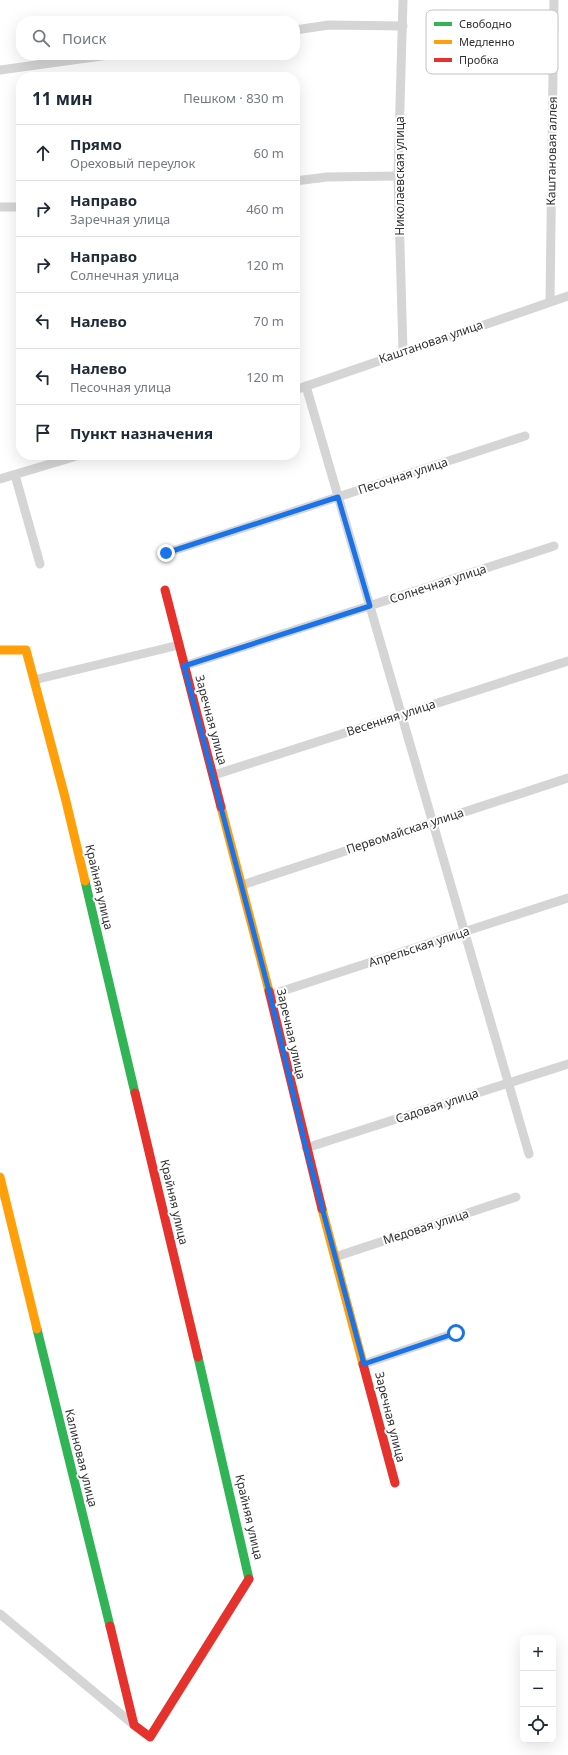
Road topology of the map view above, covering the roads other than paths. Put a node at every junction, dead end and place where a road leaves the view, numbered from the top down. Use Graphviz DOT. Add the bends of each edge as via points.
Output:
graph roads {
  1 [pos="404,0"];
  2 [pos="554,0"];
  3 [pos="554,10"];
  4 [pos="403,26"];
  5 [pos="300,29"];
  6 [pos="73,60"];
  7 [pos="0,70"];
  8 [pos="553,74"];
  9 [pos="398,176"];
  10 [pos="300,181"];
  11 [pos="0,207"];
  12 [pos="16,207"];
  13 [pos="568,296"];
  14 [pos="550,302"];
  15 [pos="403,351"];
  16 [pos="306,386"];
  17 [pos="300,388"];
  18 [pos="525,436"];
  19 [pos="64,460"];
  20 [pos="15,475"];
  21 [pos="0,479"];
  22 [pos="338,497"];
  23 [pos="554,546"];
  24 [pos="166,553"];
  25 [pos="40,564"];
  26 [pos="165,590"];
  27 [pos="370,606"];
  28 [pos="178,645"];
  29 [pos="0,650"];
  30 [pos="568,660"];
  31 [pos="184,666"];
  32 [pos="34,680"];
  33 [pos="402,714"];
  34 [pos="214,775"];
  35 [pos="568,778"];
  36 [pos="433,822"];
  37 [pos="242,885"];
  38 [pos="568,898"];
  39 [pos="270,995"];
  40 [pos="568,1064"];
  41 [pos="508,1083"];
  42 [pos="306,1148"];
  43 [pos="528,1154"];
  44 [pos="0,1177"];
  45 [pos="516,1197"];
  46 [pos="335,1257"];
  47 [pos="456,1333"];
  48 [pos="364,1364"];
  49 [pos="395,1484"];
  50 [pos="0,1614"];
  51 [pos="134,1725"];
  1 -- 4 [label="street, Николаевская улица"];
  2 -- 3 [label="street, Каштановая аллея"];
  4 -- 5 [label="street" via="329,25"];
  4 -- 9 [label="street, Николаевская улица"];
  6 -- 7 [label="street"];
  8 -- 14 [label="street, Каштановая аллея"];
  9 -- 10 [label="street" via="327,177"];
  9 -- 15 [label="street, Николаевская улица"];
  11 -- 12 [label="street"];
  13 -- 14 [label="street, Каштановая улица"];
  14 -- 15 [label="street, Каштановая улица"];
  15 -- 16 [label="street, Каштановая улица"];
  16 -- 17 [label="street, Каштановая улица"];
  16 -- 22 [label="street"];
  18 -- 22 [label="street, Песочная улица"];
  19 -- 20 [label="street"];
  20 -- 21 [label="street"];
  20 -- 25 [label="street"];
  22 -- 24 [label="street, Песочная улица"];
  22 -- 27 [label="street"];
  23 -- 27 [label="street, Солнечная улица"];
  26 -- 28 [label="street, Заречная улица"];
  27 -- 31 [label="street, Солнечная улица"];
  27 -- 33 [label="street"];
  28 -- 31 [label="street, Заречная улица"];
  28 -- 32 [label="street"];
  29 -- 32 [label="street, Крайняя улица" via="26,650"];
  30 -- 33 [label="street, Весенняя улица"];
  31 -- 34 [label="street, Заречная улица"];
  32 -- 51 [label="street, Крайняя улица" via="67,804 250,1577 150,1737"];
  33 -- 34 [label="street, Весенняя улица"];
  33 -- 36 [label="street"];
  34 -- 37 [label="street, Заречная улица"];
  35 -- 36 [label="street, Первомайская улица"];
  36 -- 37 [label="street, Первомайская улица"];
  36 -- 41 [label="street"];
  37 -- 39 [label="street, Заречная улица"];
  38 -- 39 [label="street, Апрельская улица"];
  39 -- 42 [label="street, Заречная улица"];
  40 -- 41 [label="street, Садовая улица"];
  41 -- 42 [label="street, Садовая улица"];
  41 -- 43 [label="street"];
  42 -- 46 [label="street, Заречная улица"];
  44 -- 51 [label="street, Калиновая улица"];
  45 -- 46 [label="street, Медовая улица"];
  46 -- 48 [label="street, Заречная улица"];
  47 -- 48 [label="street"];
  48 -- 49 [label="street, Заречная улица"];
  50 -- 51 [label="street"];
}
